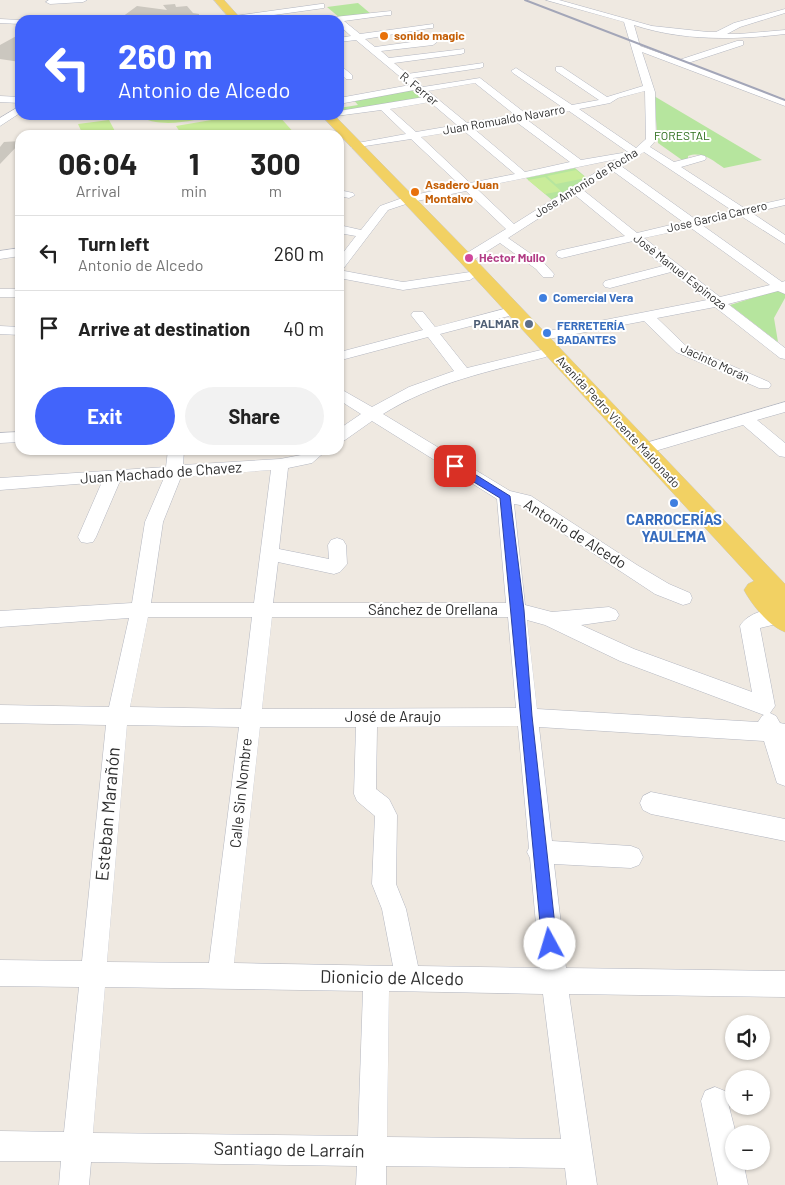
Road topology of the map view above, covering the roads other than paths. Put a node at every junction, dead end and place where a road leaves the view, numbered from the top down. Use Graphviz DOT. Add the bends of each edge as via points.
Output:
graph roads {
  1 [pos="82,0"];
  2 [pos="210,0"];
  3 [pos="219,0"];
  4 [pos="314,0"];
  5 [pos="550,0"];
  6 [pos="49,3"];
  7 [pos="374,3"];
  8 [pos="785,11"];
  9 [pos="228,15"];
  10 [pos="230,15"];
  11 [pos="331,15"];
  12 [pos="344,15"];
  13 [pos="628,20"];
  14 [pos="0,21"];
  15 [pos="15,22"];
  16 [pos="344,26"];
  17 [pos="430,26"];
  18 [pos="785,32"];
  19 [pos="721,36"];
  20 [pos="357,37"];
  21 [pos="344,39"];
  22 [pos="442,41"];
  23 [pos="635,44"];
  24 [pos="372,50"];
  25 [pos="461,51"];
  26 [pos="386,61"];
  27 [pos="683,62"];
  28 [pos="480,65"];
  29 [pos="559,69"];
  30 [pos="516,70"];
  31 [pos="344,72"];
  32 [pos="349,77"];
  33 [pos="404,77"];
  34 [pos="649,87"];
  35 [pos="417,88"];
  36 [pos="751,88"];
  37 [pos="15,96"];
  38 [pos="0,97"];
  39 [pos="785,98"];
  40 [pos="15,99"];
  41 [pos="431,99"];
  42 [pos="344,100"];
  43 [pos="607,101"];
  44 [pos="785,103"];
  45 [pos="382,107"];
  46 [pos="15,108"];
  47 [pos="571,108"];
  48 [pos="15,112"];
  49 [pos="344,113"];
  50 [pos="521,117"];
  51 [pos="0,118"];
  52 [pos="321,120"];
  53 [pos="0,123"];
  54 [pos="466,127"];
  55 [pos="330,130"];
  56 [pos="414,136"];
  57 [pos="347,143"];
  58 [pos="640,150"];
  59 [pos="701,158"];
  60 [pos="580,164"];
  61 [pos="613,166"];
  62 [pos="672,166"];
  63 [pos="524,176"];
  64 [pos="467,187"];
  65 [pos="575,190"];
  66 [pos="404,200"];
  67 [pos="785,202"];
  68 [pos="744,212"];
  69 [pos="691,223"];
  70 [pos="513,229"];
  71 [pos="344,230"];
  72 [pos="363,234"];
  73 [pos="634,236"];
  74 [pos="499,238"];
  75 [pos="785,240"];
  76 [pos="15,253"];
  77 [pos="562,254"];
  78 [pos="0,255"];
  79 [pos="344,259"];
  80 [pos="468,267"];
  81 [pos="673,267"];
  82 [pos="548,274"];
  83 [pos="344,275"];
  84 [pos="610,284"];
  85 [pos="783,287"];
  86 [pos="0,293"];
  87 [pos="15,293"];
  88 [pos="718,302"];
  89 [pos="504,313"];
  90 [pos="418,315"];
  91 [pos="648,316"];
  92 [pos="0,330"];
  93 [pos="15,331"];
  94 [pos="431,332"];
  95 [pos="540,346"];
  96 [pos="345,355"];
  97 [pos="785,355"];
  98 [pos="463,373"];
  99 [pos="764,385"];
  100 [pos="344,397"];
  101 [pos="784,408"];
  102 [pos="371,414"];
  103 [pos="746,419"];
  104 [pos="344,433"];
  105 [pos="15,437"];
  106 [pos="0,438"];
  107 [pos="645,449"];
  108 [pos="785,452"];
  109 [pos="176,455"];
  110 [pos="301,455"];
  111 [pos="280,464"];
  112 [pos="174,473"];
  113 [pos="113,477"];
  114 [pos="0,484"];
  115 [pos="505,496"];
  116 [pos="88,538"];
  117 [pos="337,545"];
  118 [pos="269,554"];
  119 [pos="683,598"];
  120 [pos="140,610"];
  121 [pos="262,610"];
  122 [pos="518,610"];
  123 [pos="783,612"];
  124 [pos="609,615"];
  125 [pos="550,619"];
  126 [pos="0,620"];
  127 [pos="765,706"];
  128 [pos="0,714"];
  129 [pos="526,716"];
  130 [pos="117,717"];
  131 [pos="368,717"];
  132 [pos="249,718"];
  133 [pos="778,734"];
  134 [pos="785,776"];
  135 [pos="650,804"];
  136 [pos="785,830"];
  137 [pos="539,852"];
  138 [pos="631,857"];
  139 [pos="0,973"];
  140 [pos="93,974"];
  141 [pos="220,976"];
  142 [pos="376,978"];
  143 [pos="408,978"];
  144 [pos="554,981"];
  145 [pos="785,984"];
  146 [pos="715,1101"];
  147 [pos="0,1146"];
  148 [pos="78,1148"];
  149 [pos="372,1152"];
  150 [pos="578,1154"];
  151 [pos="74,1185"];
  152 [pos="371,1185"];
  153 [pos="582,1185"];
  154 [pos="733,1185"];
  1 -- 6 [label="street"];
  2 -- 9 [label="main road"];
  3 -- 10 [label="main road"];
  4 -- 11 [label="street, R. Ferrer"];
  5 -- 13 [label="street"];
  7 -- 12 [label="street" via="388,13"];
  8 -- 19 [label="street" via="737,25"];
  13 -- 19 [label="street" via="662,30"];
  13 -- 23 [label="street, Jose Antonio de Rocha"];
  14 -- 15 [label="street"];
  16 -- 20 [label="street, R. Ferrer"];
  17 -- 20 [label="street"];
  18 -- 19 [label="street"];
  19 -- 27 [label="street" via="740,43"];
  20 -- 21 [label="street"];
  20 -- 24 [label="street, R. Ferrer"];
  22 -- 24 [label="street"];
  23 -- 27 [label="street"];
  23 -- 34 [label="street, Jose Antonio de Rocha"];
  24 -- 26 [label="street, R. Ferrer"];
  25 -- 26 [label="street"];
  26 -- 33 [label="street, R. Ferrer"];
  27 -- 36 [label="street"];
  28 -- 33 [label="street"];
  29 -- 43 [label="street"];
  30 -- 47 [label="street"];
  31 -- 32 [label="street"];
  33 -- 35 [label="street, R. Ferrer"];
  34 -- 43 [label="street, Juan Romualdo Navarro"];
  34 -- 58 [label="street, Jose Antonio de Rocha" via="651,140"];
  35 -- 41 [label="street, R. Ferrer"];
  35 -- 42 [label="street"];
  35 -- 50 [label="street" via="477,80"];
  36 -- 39 [label="street"];
  36 -- 44 [label="street"];
  37 -- 38 [label="street"];
  38 -- 40 [label="street"];
  41 -- 45 [label="street"];
  41 -- 54 [label="street, R. Ferrer"];
  43 -- 47 [label="street, Juan Romualdo Navarro"];
  45 -- 49 [label="street"];
  45 -- 56 [label="street"];
  46 -- 51 [label="street"];
  47 -- 50 [label="street, Juan Romualdo Navarro"];
  47 -- 58 [label="street"];
  48 -- 53 [label="street"];
  50 -- 54 [label="street, Juan Romualdo Navarro"];
  50 -- 60 [label="street"];
  52 -- 55 [label="main road"];
  54 -- 56 [label="street, Juan Romualdo Navarro"];
  54 -- 63 [label="street, R. Ferrer"];
  56 -- 57 [label="street, Juan Romualdo Navarro"];
  56 -- 64 [label="street"];
  57 -- 66 [label="main road, Avenida Pedro Vicente Maldonado"];
  58 -- 60 [label="street"];
  58 -- 61 [label="street, Jose Antonio de Rocha"];
  58 -- 62 [label="street"];
  59 -- 62 [label="street"];
  60 -- 63 [label="street"];
  61 -- 65 [label="street, Jose Antonio de Rocha"];
  61 -- 69 [label="street"];
  62 -- 68 [label="street"];
  63 -- 64 [label="street"];
  64 -- 66 [label="street"];
  64 -- 70 [label="street"];
  65 -- 70 [label="street, Jose Antonio de Rocha"];
  65 -- 73 [label="street, José Manuel Espinoza"];
  66 -- 72 [label="street" via="384,208"];
  66 -- 80 [label="main road, Avenida Pedro Vicente Maldonado"];
  67 -- 68 [label="street, Jose Garcia Carrero"];
  68 -- 69 [label="street, Jose Garcia Carrero"];
  68 -- 75 [label="street"];
  69 -- 73 [label="street, Jose Garcia Carrero"];
  69 -- 85 [label="street"];
  70 -- 74 [label="street, Jose Antonio de Rocha"];
  71 -- 72 [label="street"];
  72 -- 79 [label="street"];
  73 -- 77 [label="street, Jose Garcia Carrero"];
  73 -- 81 [label="street, José Manuel Espinoza"];
  74 -- 80 [label="street, Jose Antonio de Rocha"];
  74 -- 82 [label="street"];
  76 -- 78 [label="street"];
  80 -- 83 [label="street" via="403,286"];
  80 -- 89 [label="main road, Avenida Pedro Vicente Maldonado"];
  80 -- 95 [label="main road, Avenida Pedro Vicente Maldonado"];
  81 -- 84 [label="street"];
  81 -- 88 [label="street, José Manuel Espinoza"];
  85 -- 88 [label="street"];
  86 -- 87 [label="street"];
  88 -- 91 [label="street"];
  88 -- 97 [label="street, José Manuel Espinoza"];
  89 -- 94 [label="street"];
  89 -- 95 [label="main road, Avenida Pedro Vicente Maldonado"];
  90 -- 94 [label="street"];
  91 -- 95 [label="street"];
  91 -- 99 [label="street, Jacinto Morán" via="681,350"];
  92 -- 93 [label="street"];
  94 -- 96 [label="street"];
  94 -- 98 [label="street"];
  95 -- 98 [label="street"];
  95 -- 107 [label="main road, Avenida Pedro Vicente Maldonado"];
  95 -- 123 [label="main road, Avenida Pedro Vicente Maldonado"];
  98 -- 102 [label="street" via="398,398"];
  100 -- 102 [label="street, Antonio de Alcedo"];
  101 -- 103 [label="street"];
  102 -- 104 [label="street"];
  102 -- 115 [label="street, Antonio de Alcedo"];
  103 -- 107 [label="street"];
  103 -- 108 [label="street"];
  105 -- 106 [label="street"];
  107 -- 123 [label="main road, Avenida Pedro Vicente Maldonado"];
  109 -- 112 [label="street, Esteban Marañón"];
  110 -- 111 [label="street, Juan Machado de Chavez"];
  111 -- 112 [label="street, Juan Machado de Chavez"];
  111 -- 118 [label="street, Calle Sin Nombre"];
  112 -- 113 [label="street, Juan Machado de Chavez"];
  112 -- 120 [label="street, Esteban Marañón" via="154,522"];
  113 -- 114 [label="street, Juan Machado de Chavez"];
  113 -- 116 [label="street"];
  115 -- 119 [label="street, Antonio de Alcedo" via="525,500 639,574"];
  115 -- 122 [label="street"];
  117 -- 118 [label="street" via="338,564 334,567"];
  118 -- 121 [label="street, Calle Sin Nombre"];
  120 -- 121 [label="street, Sánchez de Orellana"];
  120 -- 126 [label="street, Sánchez de Orellana"];
  120 -- 130 [label="street, Esteban Marañón"];
  121 -- 122 [label="street, Sánchez de Orellana"];
  121 -- 132 [label="street, Calle Sin Nombre"];
  122 -- 125 [label="street, Sánchez de Orellana"];
  122 -- 129 [label="street"];
  123 -- 127 [label="street" via="755,621 750,626"];
  124 -- 125 [label="street"];
  125 -- 127 [label="street, Sánchez de Orellana" via="627,655"];
  127 -- 133 [label="street"];
  128 -- 130 [label="street, José de Araujo"];
  129 -- 131 [label="street, José de Araujo"];
  129 -- 133 [label="street, José de Araujo"];
  129 -- 137 [label="street"];
  130 -- 132 [label="street, José de Araujo"];
  130 -- 140 [label="street, Esteban Marañón"];
  131 -- 132 [label="street, José de Araujo"];
  131 -- 143 [label="street" via="365,794 386,814 384,884 394,909"];
  132 -- 141 [label="street, Calle Sin Nombre"];
  133 -- 134 [label="street"];
  135 -- 136 [label="street"];
  137 -- 138 [label="street"];
  137 -- 144 [label="street"];
  139 -- 140 [label="street, Dionicio de Alcedo"];
  140 -- 141 [label="street, Dionicio de Alcedo"];
  140 -- 148 [label="street, Esteban Marañón"];
  141 -- 142 [label="street, Dionicio de Alcedo"];
  142 -- 143 [label="street, Dionicio de Alcedo"];
  142 -- 149 [label="street"];
  143 -- 144 [label="street, Dionicio de Alcedo"];
  144 -- 145 [label="street, Dionicio de Alcedo"];
  144 -- 150 [label="street"];
  146 -- 154 [label="street"];
  147 -- 148 [label="street, Santiago de Larraín"];
  148 -- 149 [label="street, Santiago de Larraín"];
  148 -- 151 [label="street, Esteban Marañón"];
  149 -- 150 [label="street, Santiago de Larraín"];
  149 -- 152 [label="street"];
  150 -- 153 [label="street"];
}
